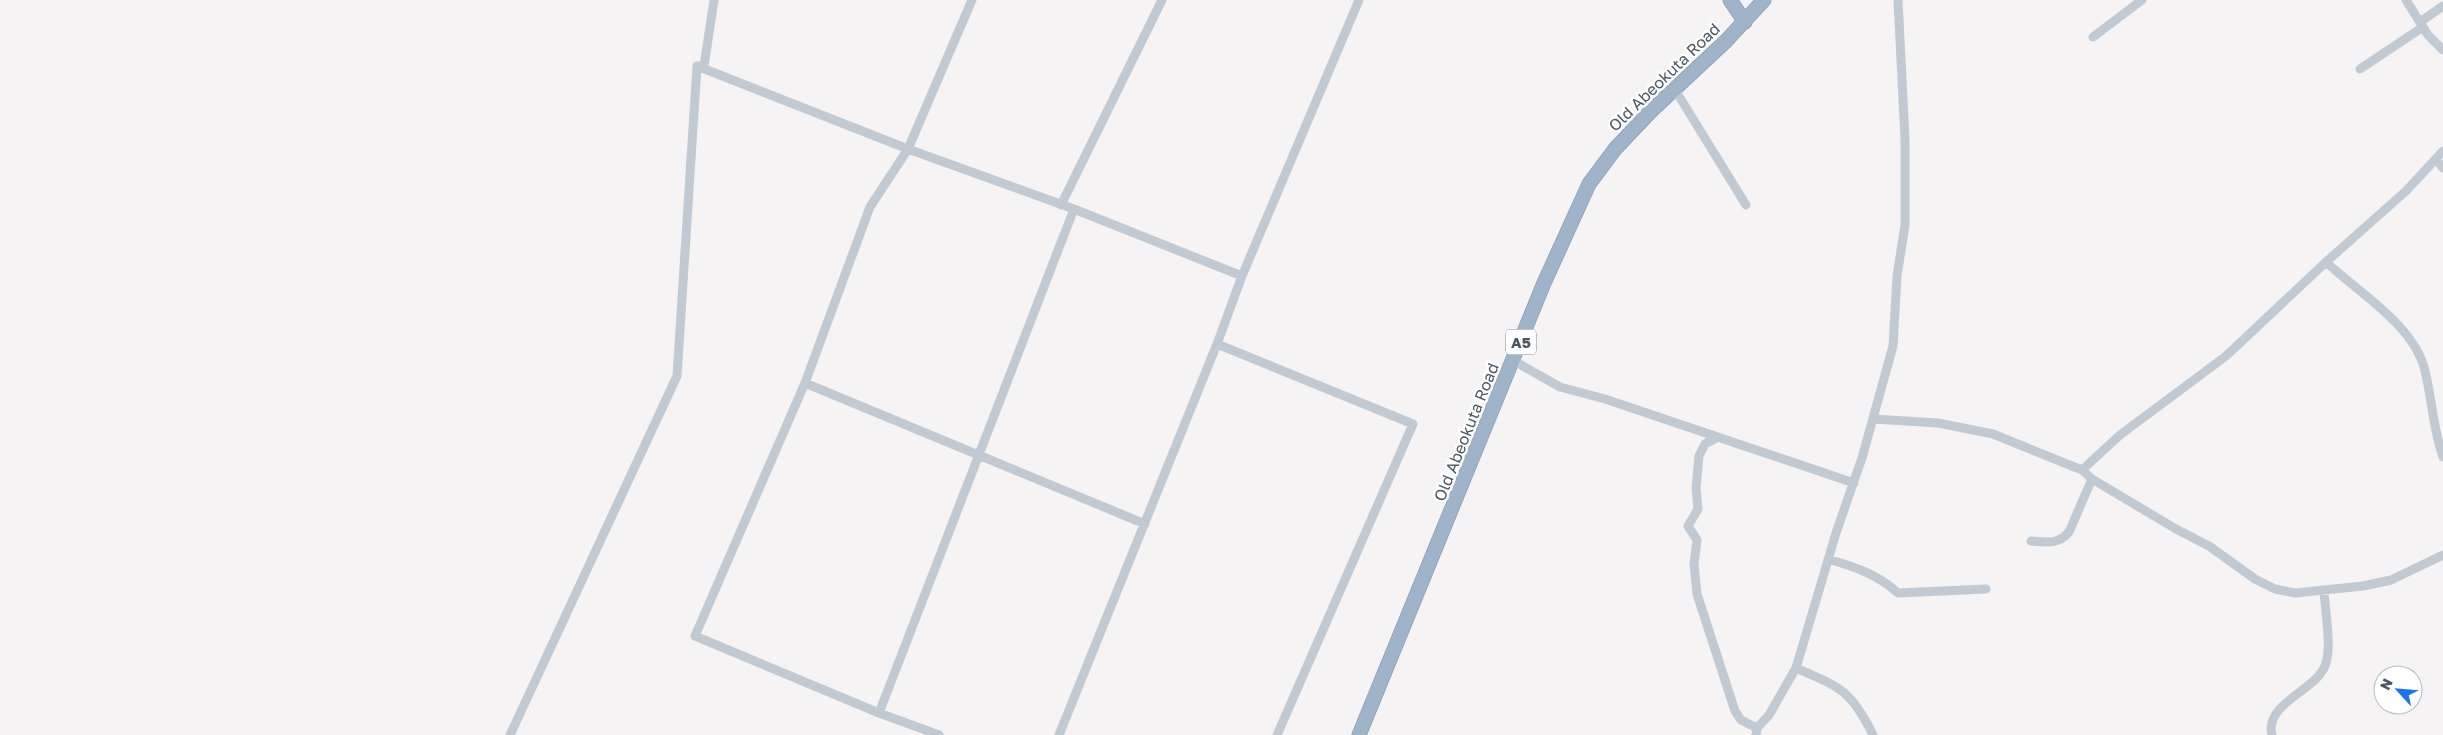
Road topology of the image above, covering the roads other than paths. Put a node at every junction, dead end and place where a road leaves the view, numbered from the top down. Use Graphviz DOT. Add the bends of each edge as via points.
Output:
graph roads {
  1 [pos="714,0"];
  2 [pos="972,0"];
  3 [pos="1162,0"];
  4 [pos="1359,0"];
  5 [pos="1730,0"];
  6 [pos="1764,0"];
  7 [pos="1898,0"];
  8 [pos="2142,0"];
  9 [pos="2406,0"];
  10 [pos="2443,6"];
  11 [pos="1745,22"];
  12 [pos="2421,25"];
  13 [pos="2093,37"];
  14 [pos="2443,50"];
  15 [pos="697,66"];
  16 [pos="2360,69"];
  17 [pos="1674,88"];
  18 [pos="908,148"];
  19 [pos="2443,151"];
  20 [pos="2436,159"];
  21 [pos="2443,168"];
  22 [pos="1061,205"];
  23 [pos="1746,205"];
  24 [pos="1074,209"];
  25 [pos="2326,262"];
  26 [pos="1242,276"];
  27 [pos="1217,344"];
  28 [pos="1514,361"];
  29 [pos="805,383"];
  30 [pos="1873,418"];
  31 [pos="1718,437"];
  32 [pos="978,456"];
  33 [pos="2443,457"];
  34 [pos="2082,470"];
  35 [pos="2092,479"];
  36 [pos="1854,483"];
  37 [pos="1145,524"];
  38 [pos="2031,541"];
  39 [pos="2443,555"];
  40 [pos="1828,559"];
  41 [pos="1986,589"];
  42 [pos="2324,592"];
  43 [pos="1796,668"];
  44 [pos="879,713"];
  45 [pos="1756,732"];
  46 [pos="510,735"];
  47 [pos="939,735"];
  48 [pos="1059,735"];
  49 [pos="1276,735"];
  50 [pos="1359,735"];
  51 [pos="1873,735"];
  52 [pos="2272,735"];
  1 -- 15 [label="street" via="704,66"];
  2 -- 18 [label="street"];
  3 -- 22 [label="street"];
  4 -- 26 [label="street"];
  5 -- 11 [label="highway"];
  6 -- 11 [label="highway, Old Abeokuta Road / A5"];
  7 -- 30 [label="street" via="1905,139 1905,224 1896,276 1893,346"];
  8 -- 13 [label="street"];
  9 -- 12 [label="street"];
  10 -- 12 [label="street"];
  11 -- 17 [label="highway, Old Abeokuta Road / A5"];
  12 -- 14 [label="street"];
  12 -- 16 [label="street"];
  15 -- 18 [label="street"];
  15 -- 46 [label="street" via="677,376"];
  17 -- 23 [label="street"];
  17 -- 28 [label="highway, Old Abeokuta Road / A5" via="1615,149 1589,184 1569,224"];
  18 -- 22 [label="street"];
  18 -- 29 [label="street" via="870,207"];
  19 -- 20 [label="street"];
  20 -- 21 [label="street"];
  20 -- 25 [label="street" via="2406,191"];
  22 -- 24 [label="street"];
  24 -- 26 [label="street"];
  24 -- 32 [label="street"];
  25 -- 33 [label="street" via="2398,323 2411,338 2425,369"];
  25 -- 34 [label="street" via="2226,356 2120,435"];
  26 -- 27 [label="street"];
  27 -- 37 [label="street"];
  27 -- 49 [label="street" via="1413,424"];
  28 -- 31 [label="street" via="1560,387"];
  28 -- 50 [label="highway, Old Abeokuta Road / A5"];
  29 -- 32 [label="street"];
  29 -- 44 [label="street" via="696,636"];
  30 -- 34 [label="street" via="1938,423 1993,434"];
  30 -- 36 [label="street"];
  31 -- 36 [label="street"];
  31 -- 45 [label="street" via="1705,444 1699,456 1698,510 1688,526 1697,540 1694,564 1697,594 1735,711"];
  32 -- 37 [label="street"];
  32 -- 44 [label="street"];
  34 -- 35 [label="street"];
  35 -- 38 [label="street" via="2069,532 2056,542"];
  35 -- 42 [label="street" via="2209,546 2275,589 2295,594"];
  36 -- 40 [label="street"];
  37 -- 48 [label="street"];
  39 -- 42 [label="street" via="2391,580"];
  40 -- 41 [label="street" via="1863,569 1885,581 1898,593"];
  40 -- 43 [label="street"];
  42 -- 52 [label="street" via="2328,656 2324,669 2273,717"];
  43 -- 45 [label="street"];
  43 -- 51 [label="street" via="1842,689 1864,716"];
  44 -- 47 [label="street"];
}
